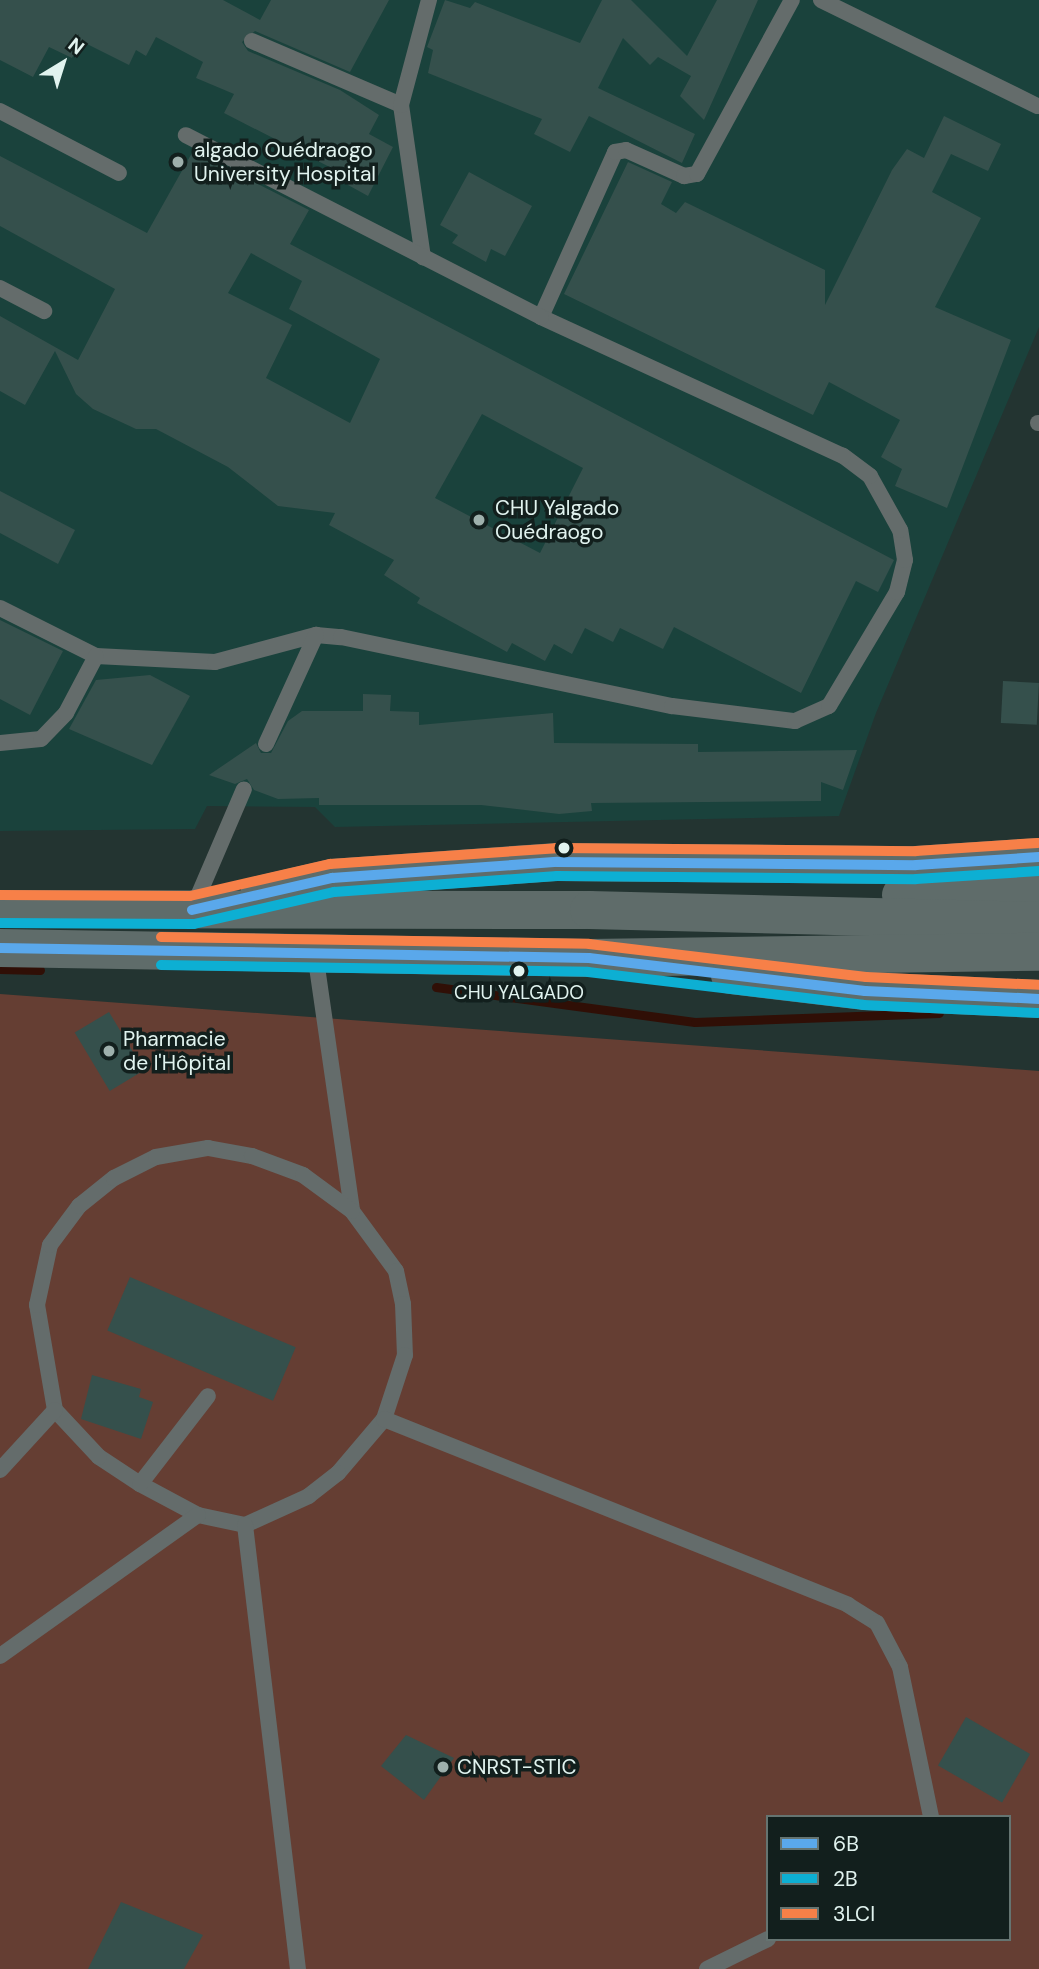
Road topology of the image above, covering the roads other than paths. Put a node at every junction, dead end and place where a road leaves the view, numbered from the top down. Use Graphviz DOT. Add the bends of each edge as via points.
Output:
graph roads {
  1 [pos="429,0"];
  2 [pos="792,0"];
  3 [pos="821,0"];
  4 [pos="252,41"];
  5 [pos="401,105"];
  6 [pos="1037,106"];
  7 [pos="0,111"];
  8 [pos="186,135"];
  9 [pos="120,173"];
  10 [pos="423,257"];
  11 [pos="0,288"];
  12 [pos="44,311"];
  13 [pos="541,317"];
  14 [pos="0,608"];
  15 [pos="316,635"];
  16 [pos="96,656"];
  17 [pos="0,743"];
  18 [pos="267,744"];
  19 [pos="244,789"];
  20 [pos="1039,857"];
  21 [pos="1039,887"];
  22 [pos="0,909"];
  23 [pos="192,910"];
  24 [pos="589,910"];
  25 [pos="1039,921"];
  26 [pos="0,948"];
  27 [pos="1039,952"];
  28 [pos="315,953"];
  29 [pos="589,958"];
  30 [pos="1039,999"];
  31 [pos="352,1211"];
  32 [pos="208,1396"];
  33 [pos="55,1410"];
  34 [pos="384,1419"];
  35 [pos="0,1470"];
  36 [pos="140,1484"];
  37 [pos="198,1515"];
  38 [pos="245,1525"];
  39 [pos="0,1656"];
  40 [pos="931,1815"];
  41 [pos="766,1940"];
  42 [pos="298,1969"];
  43 [pos="707,1969"];
  1 -- 5 [label="lane"];
  2 -- 13 [label="lane" via="696,174 684,176 626,150 615,152"];
  3 -- 6 [label="lane"];
  4 -- 5 [label="lane"];
  5 -- 10 [label="lane"];
  7 -- 9 [label="lane"];
  8 -- 10 [label="lane"];
  10 -- 13 [label="lane"];
  11 -- 12 [label="lane"];
  13 -- 15 [label="lane" via="799,433 870,476 896,521 905,560 897,592 829,706 795,721 672,706"];
  14 -- 16 [label="lane"];
  15 -- 16 [label="lane" via="239,660"];
  15 -- 18 [label="lane"];
  16 -- 17 [label="lane" via="66,713 41,738"];
  19 -- 23 [label="lane"];
  20 -- 23 [label="highway" via="916,865 557,862 332,878"];
  21 -- 24 [label="highway"];
  22 -- 23 [label="highway"];
  23 -- 24 [label="highway"];
  24 -- 25 [label="highway"];
  26 -- 28 [label="highway"];
  27 -- 29 [label="highway"];
  28 -- 29 [label="highway"];
  28 -- 31 [label="lane"];
  29 -- 30 [label="highway" via="865,991"];
  31 -- 33 [label="lane" via="303,1175 252,1156 208,1148 156,1157 114,1178 79,1206 50,1245 37,1305"];
  31 -- 34 [label="lane" via="396,1271 403,1304 405,1355"];
  32 -- 36 [label="lane"];
  33 -- 35 [label="lane"];
  33 -- 36 [label="lane" via="90,1450"];
  34 -- 38 [label="lane" via="338,1473 309,1496"];
  34 -- 40 [label="lane" via="848,1605 877,1623 900,1667"];
  36 -- 37 [label="lane"];
  37 -- 38 [label="lane"];
  37 -- 39 [label="lane"];
  38 -- 42 [label="lane"];
  41 -- 43 [label="lane"];
}
